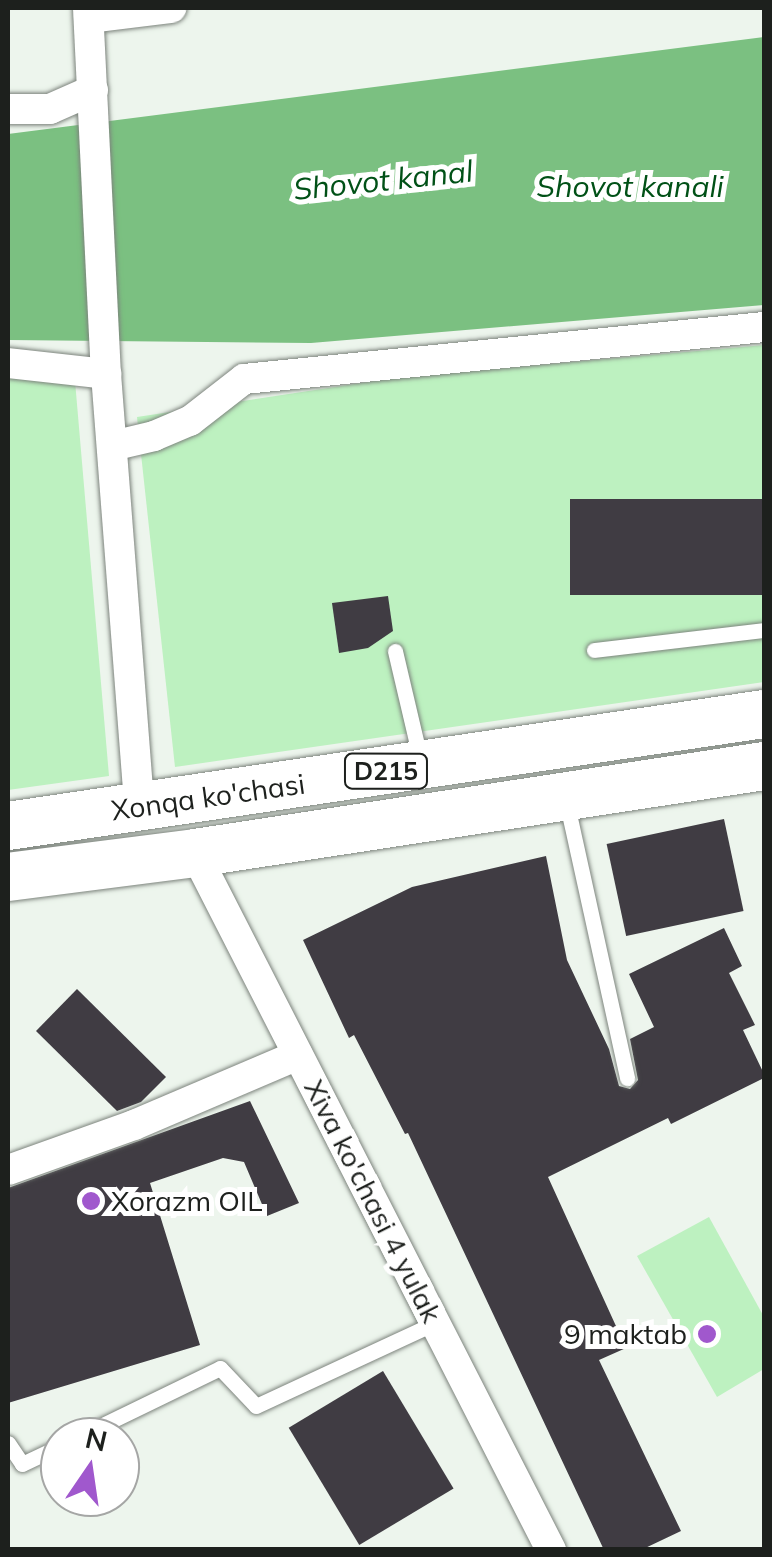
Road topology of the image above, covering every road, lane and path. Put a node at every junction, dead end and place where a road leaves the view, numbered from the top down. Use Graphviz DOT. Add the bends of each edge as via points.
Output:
graph roads {
  1 [pos="171,8"];
  2 [pos="88,13"];
  3 [pos="93,90"];
  4 [pos="8,109"];
  5 [pos="764,327"];
  6 [pos="8,363"];
  7 [pos="106,374"];
  8 [pos="112,446"];
  9 [pos="764,630"];
  10 [pos="594,650"];
  11 [pos="395,651"];
  12 [pos="764,714"];
  13 [pos="422,766"];
  14 [pos="764,766"];
  15 [pos="565,796"];
  16 [pos="139,807"];
  17 [pos="8,826"];
  18 [pos="195,853"];
  19 [pos="8,877"];
  20 [pos="298,1055"];
  21 [pos="628,1078"];
  22 [pos="8,1170"];
  23 [pos="435,1323"];
  24 [pos="119,1417"];
  25 [pos="8,1443"];
  26 [pos="40,1455"];
  27 [pos="551,1550"];
  1 -- 2 [label="street"];
  2 -- 3 [label="street"];
  3 -- 4 [label="street" via="50,109"];
  3 -- 7 [label="street"];
  5 -- 8 [label="street" via="244,379 190,420"];
  6 -- 7 [label="street"];
  7 -- 8 [label="street"];
  8 -- 16 [label="street"];
  9 -- 10 [label="lane"];
  11 -- 13 [label="lane"];
  12 -- 13 [label="main road, Xonqa ko'chasi / D215"];
  13 -- 16 [label="main road, Xonqa ko'chasi / D215"];
  14 -- 15 [label="main road, Xonqa ko'chasi / D215"];
  15 -- 18 [label="main road, Xonqa ko'chasi / D215"];
  15 -- 21 [label="lane"];
  16 -- 17 [label="main road, Xonqa ko'chasi / D215"];
  18 -- 19 [label="main road, Xonqa ko'chasi / D215"];
  18 -- 20 [label="street, Xiva ko'chasi 4 yulak"];
  20 -- 22 [label="street"];
  20 -- 23 [label="street, Xiva ko'chasi 4 yulak"];
  23 -- 24 [label="lane" via="256,1406 220,1368"];
  23 -- 27 [label="street, Xiva ko'chasi 4 yulak"];
  25 -- 26 [label="lane" via="22,1464"];
}
